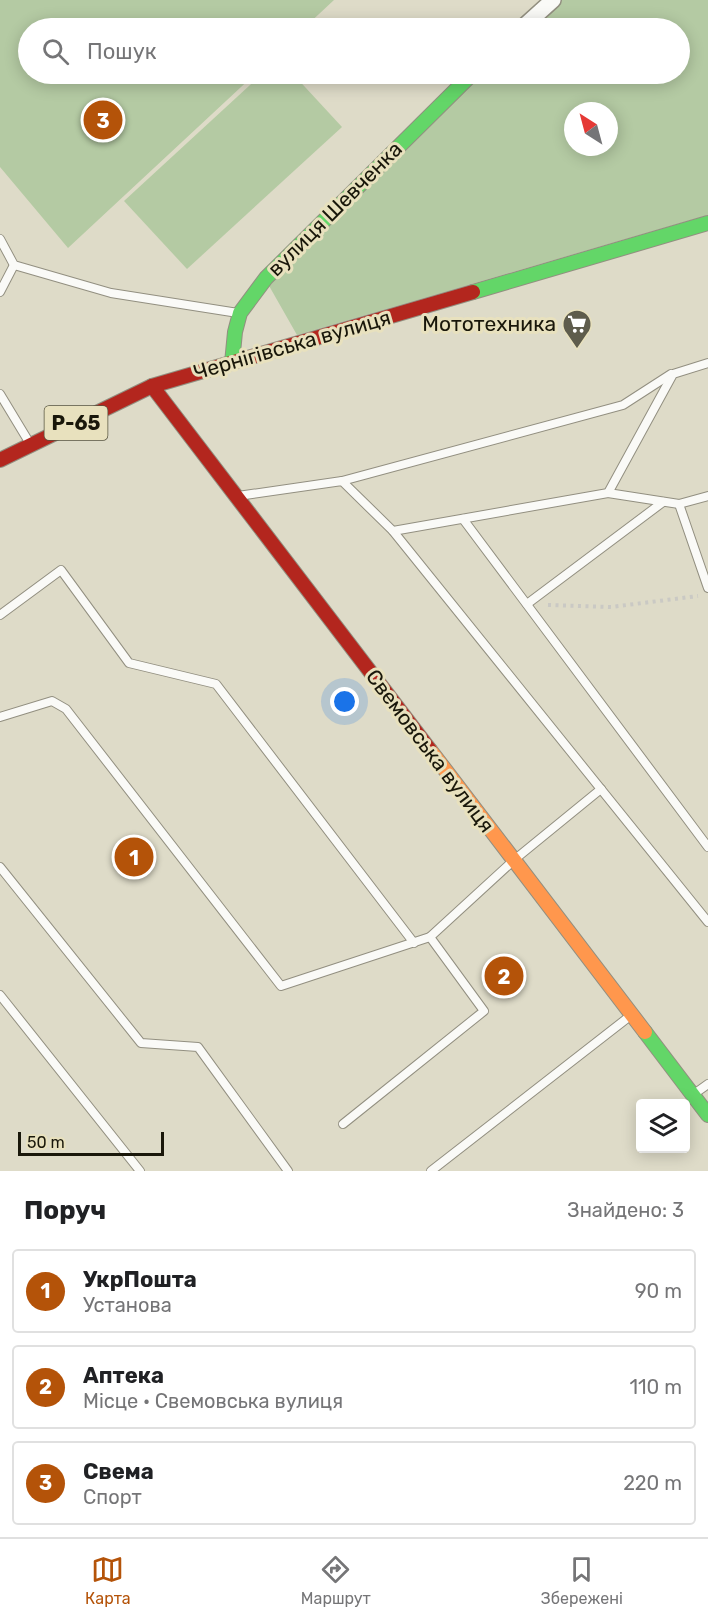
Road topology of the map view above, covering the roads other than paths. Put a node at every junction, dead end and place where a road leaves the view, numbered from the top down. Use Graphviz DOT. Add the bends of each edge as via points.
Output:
graph roads {
  1 [pos="553,0"];
  2 [pos="533,18"];
  3 [pos="462,84"];
  4 [pos="708,223"];
  5 [pos="0,239"];
  6 [pos="14,265"];
  7 [pos="0,292"];
  8 [pos="240,313"];
  9 [pos="232,363"];
  10 [pos="708,363"];
  11 [pos="673,374"];
  12 [pos="152,386"];
  13 [pos="0,394"];
  14 [pos="31,445"];
  15 [pos="0,460"];
  16 [pos="342,481"];
  17 [pos="608,493"];
  18 [pos="236,496"];
  19 [pos="708,496"];
  20 [pos="663,502"];
  21 [pos="679,504"];
  22 [pos="463,519"];
  23 [pos="393,531"];
  24 [pos="708,588"];
  25 [pos="526,604"];
  26 [pos="0,615"];
  27 [pos="0,717"];
  28 [pos="601,789"];
  29 [pos="708,846"];
  30 [pos="514,860"];
  31 [pos="0,867"];
  32 [pos="708,922"];
  33 [pos="430,937"];
  34 [pos="414,943"];
  35 [pos="0,995"];
  36 [pos="632,1015"];
  37 [pos="708,1084"];
  38 [pos="693,1095"];
  39 [pos="708,1115"];
  40 [pos="343,1124"];
  41 [pos="140,1171"];
  42 [pos="288,1171"];
  43 [pos="431,1171"];
  1 -- 2 [label="street"];
  3 -- 8 [label="street, вулиця Шевченка" via="266,278"];
  4 -- 9 [label="street, Чернігівська вулиця / Р-65"];
  5 -- 6 [label="lane"];
  6 -- 7 [label="lane"];
  6 -- 8 [label="lane" via="111,293"];
  8 -- 9 [label="street, вулиця Шевченка"];
  9 -- 12 [label="street, Чернігівська вулиця / Р-65"];
  10 -- 11 [label="lane"];
  11 -- 16 [label="lane" via="623,405"];
  11 -- 17 [label="lane"];
  12 -- 14 [label="street, Р-65"];
  12 -- 18 [label="street, Свемовська вулиця"];
  13 -- 14 [label="lane"];
  14 -- 15 [label="street, Р-65"];
  16 -- 18 [label="lane"];
  16 -- 23 [label="lane"];
  17 -- 20 [label="lane"];
  17 -- 22 [label="lane"];
  18 -- 30 [label="street, Свемовська вулиця"];
  19 -- 21 [label="lane"];
  20 -- 21 [label="lane"];
  20 -- 25 [label="lane"];
  21 -- 24 [label="lane"];
  22 -- 23 [label="lane"];
  22 -- 25 [label="lane"];
  23 -- 28 [label="lane"];
  25 -- 29 [label="lane"];
  26 -- 34 [label="lane" via="61,570 129,663 216,684"];
  27 -- 34 [label="lane" via="52,700 66,709 281,986"];
  28 -- 30 [label="lane"];
  28 -- 32 [label="lane"];
  30 -- 33 [label="lane"];
  30 -- 36 [label="street, Свемовська вулиця"];
  31 -- 42 [label="lane" via="141,1042 198,1047"];
  33 -- 34 [label="lane"];
  33 -- 40 [label="lane" via="484,1011"];
  35 -- 41 [label="lane"];
  36 -- 38 [label="street, Свемовська вулиця"];
  36 -- 43 [label="lane"];
  37 -- 38 [label="lane"];
  38 -- 39 [label="street, Свемовська вулиця"];
}
